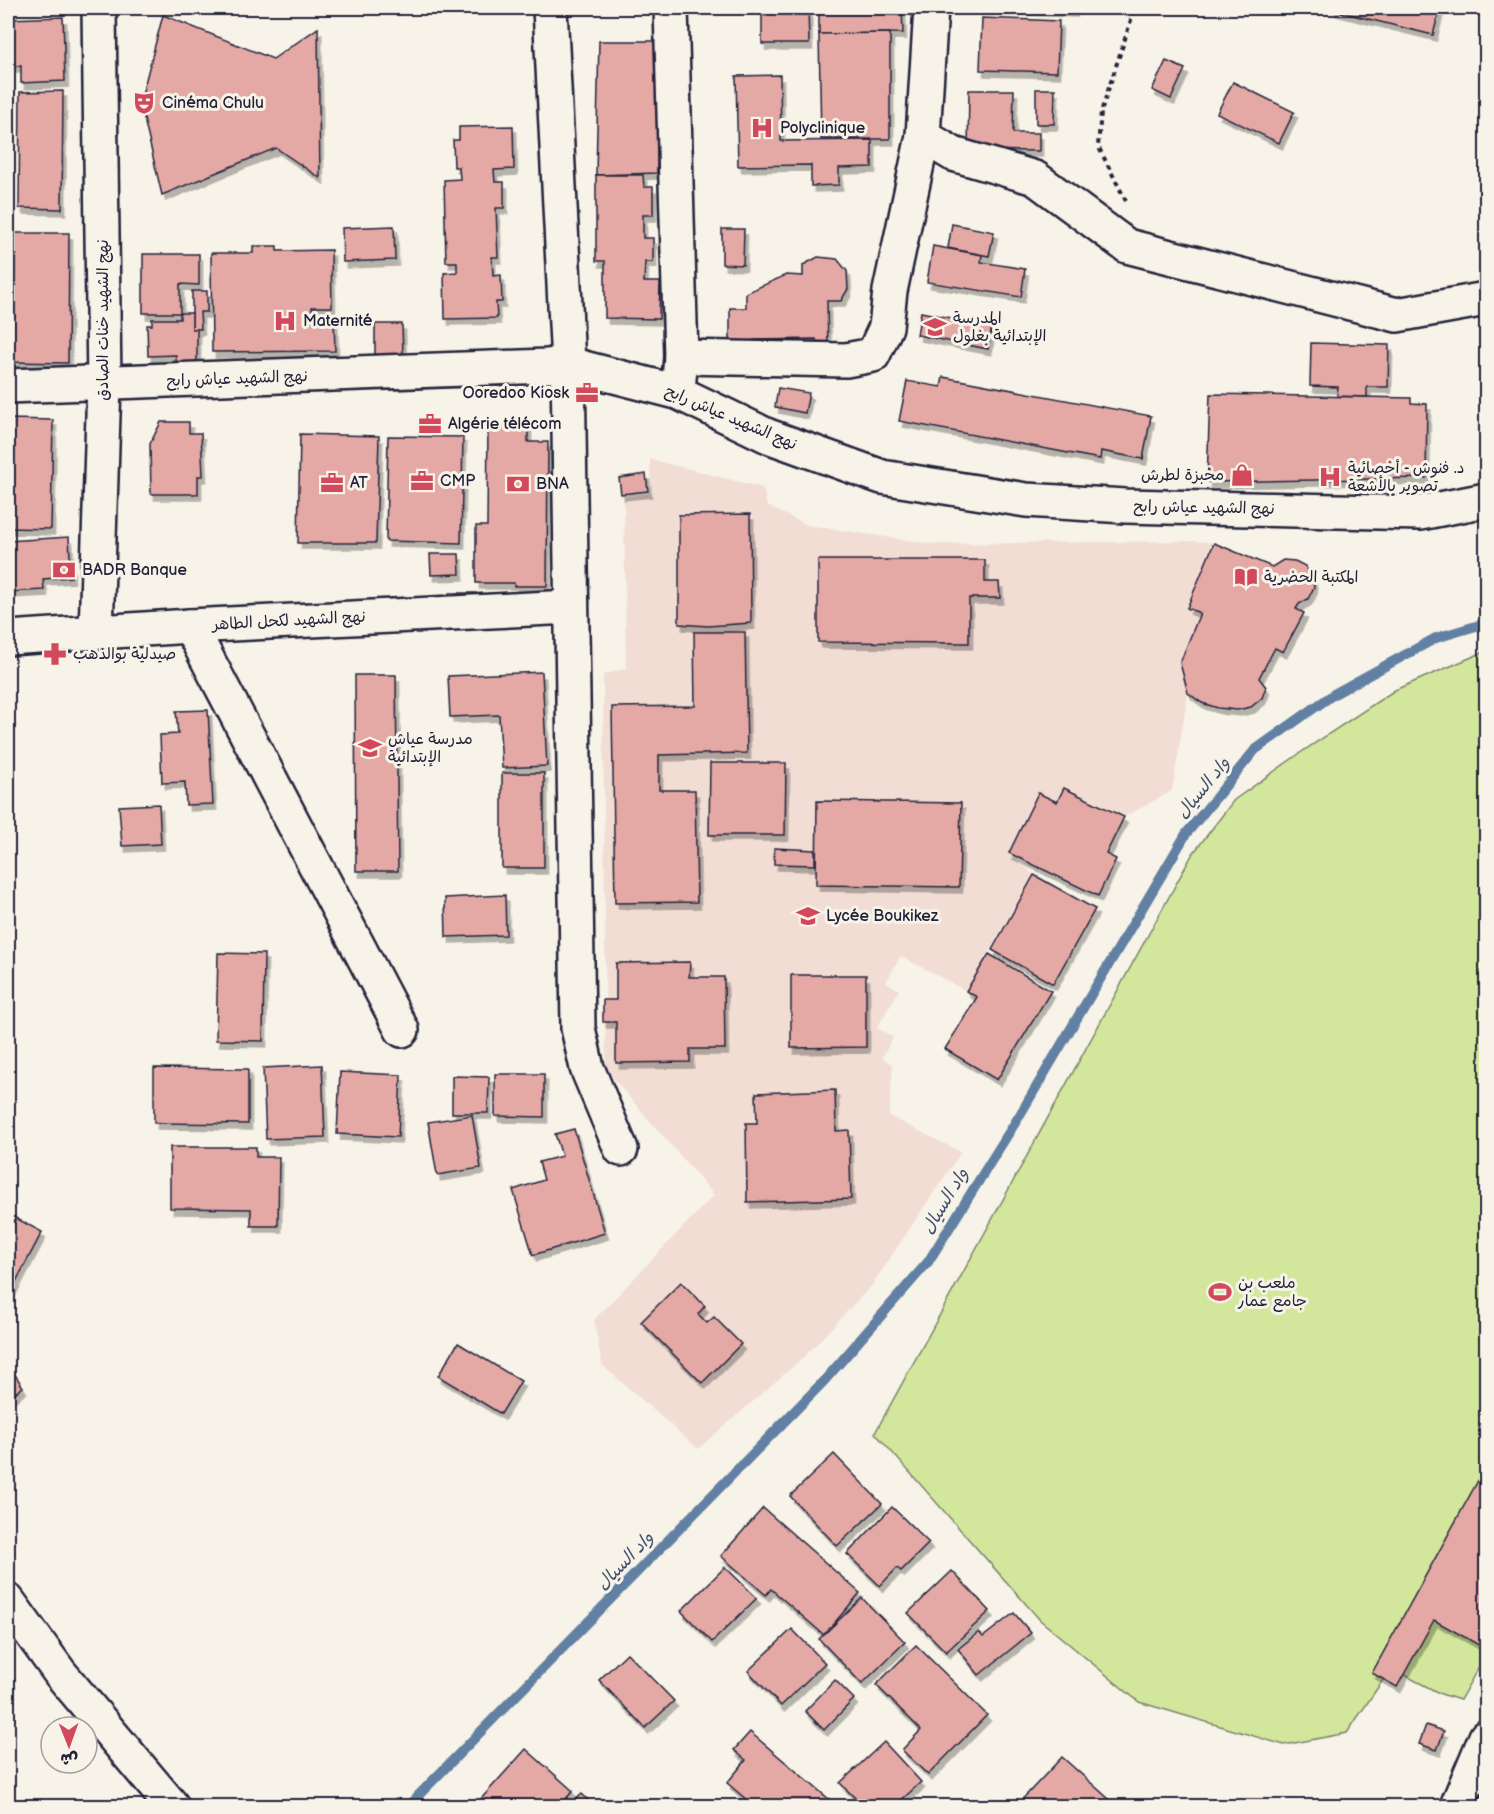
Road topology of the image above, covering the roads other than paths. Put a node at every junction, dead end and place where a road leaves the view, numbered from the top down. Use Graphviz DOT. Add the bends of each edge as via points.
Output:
graph roads {
  1 [pos="99,8"];
  2 [pos="550,8"];
  3 [pos="671,8"];
  4 [pos="932,8"];
  5 [pos="923,135"];
  6 [pos="1486,299"];
  7 [pos="681,357"];
  8 [pos="568,364"];
  9 [pos="104,384"];
  10 [pos="8,386"];
  11 [pos="677,392"];
  12 [pos="1484,499"];
  13 [pos="571,607"];
  14 [pos="190,626"];
  15 [pos="96,632"];
  16 [pos="8,638"];
  17 [pos="402,1030"];
  18 [pos="621,1149"];
  19 [pos="8,1601"];
  20 [pos="1486,1737"];
  21 [pos="172,1806"];
  22 [pos="1457,1806"];
  1 -- 9 [label="street, نهج الشهيد خنات الصادق"];
  2 -- 8 [label="street"];
  3 -- 7 [label="street"];
  4 -- 5 [label="street"];
  5 -- 6 [label="street" via="953,154 1035,178 1127,246 1397,315"];
  5 -- 7 [label="street" via="886,327 873,355 846,360"];
  7 -- 11 [label="street"];
  8 -- 9 [label="street, نهج الشهيد عياش رابح"];
  8 -- 11 [label="street, نهج الشهيد عياش رابح"];
  8 -- 13 [label="street"];
  9 -- 10 [label="street, نهج الشهيد عياش رابح"];
  9 -- 15 [label="street, نهج الشهيد خنات الصادق"];
  11 -- 12 [label="street, نهج الشهيد عياش رابح" via="768,435 882,477 1026,500 1420,513"];
  13 -- 14 [label="street, نهج الشهيد لكحل الطاهر"];
  13 -- 18 [label="street" via="578,1028 587,1068"];
  14 -- 15 [label="street, نهج الشهيد لكحل الطاهر"];
  14 -- 17 [label="street"];
  15 -- 16 [label="street, نهج الشهيد لكحل الطاهر"];
  19 -- 21 [label="street" via="60,1673"];
  20 -- 22 [label="street"];
}
